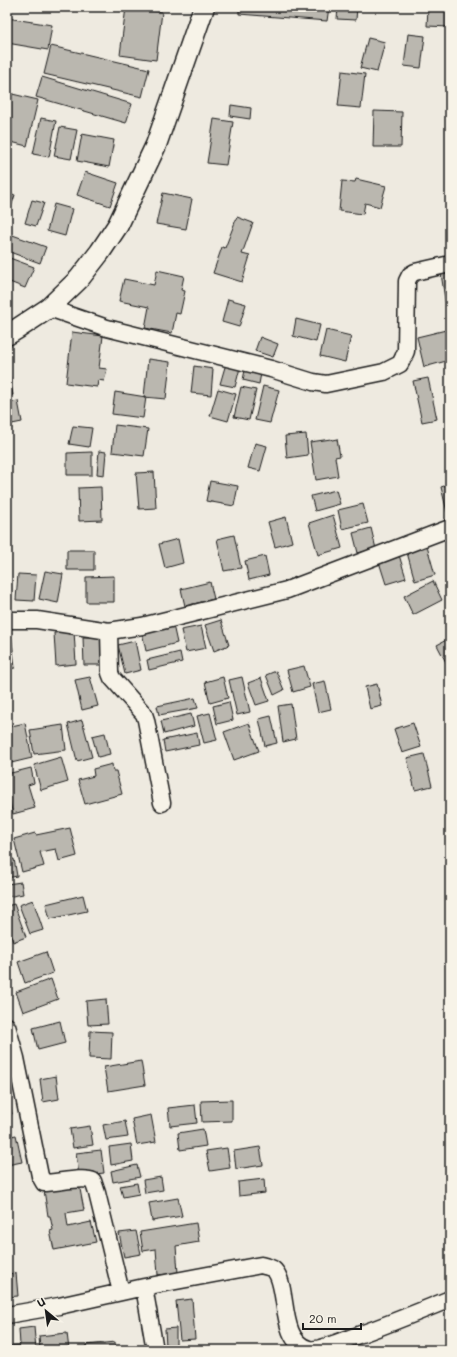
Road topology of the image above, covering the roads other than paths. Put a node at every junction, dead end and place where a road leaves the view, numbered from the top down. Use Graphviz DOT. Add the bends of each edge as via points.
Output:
graph roads {
  1 [pos="204,7"];
  2 [pos="450,264"];
  3 [pos="48,308"];
  4 [pos="7,335"];
  5 [pos="449,532"];
  6 [pos="7,620"];
  7 [pos="109,631"];
  8 [pos="162,803"];
  9 [pos="7,1026"];
  10 [pos="144,1287"];
  11 [pos="121,1292"];
  12 [pos="450,1299"];
  13 [pos="7,1315"];
  14 [pos="155,1350"];
  1 -- 3 [label="street" via="156,145 118,225 79,279"];
  2 -- 3 [label="street" via="415,272 407,281 406,351 400,364 384,372 326,384 107,328"];
  3 -- 4 [label="street"];
  5 -- 7 [label="street" via="287,590 142,626"];
  6 -- 7 [label="street" via="37,620"];
  7 -- 8 [label="street" via="110,673 144,714"];
  9 -- 11 [label="street" via="40,1176 44,1183 85,1179 93,1181"];
  10 -- 11 [label="street"];
  10 -- 12 [label="street" via="261,1265 272,1269 279,1278 292,1334 300,1344 310,1349 327,1346 387,1325"];
  10 -- 14 [label="street"];
  11 -- 13 [label="street"];
}
